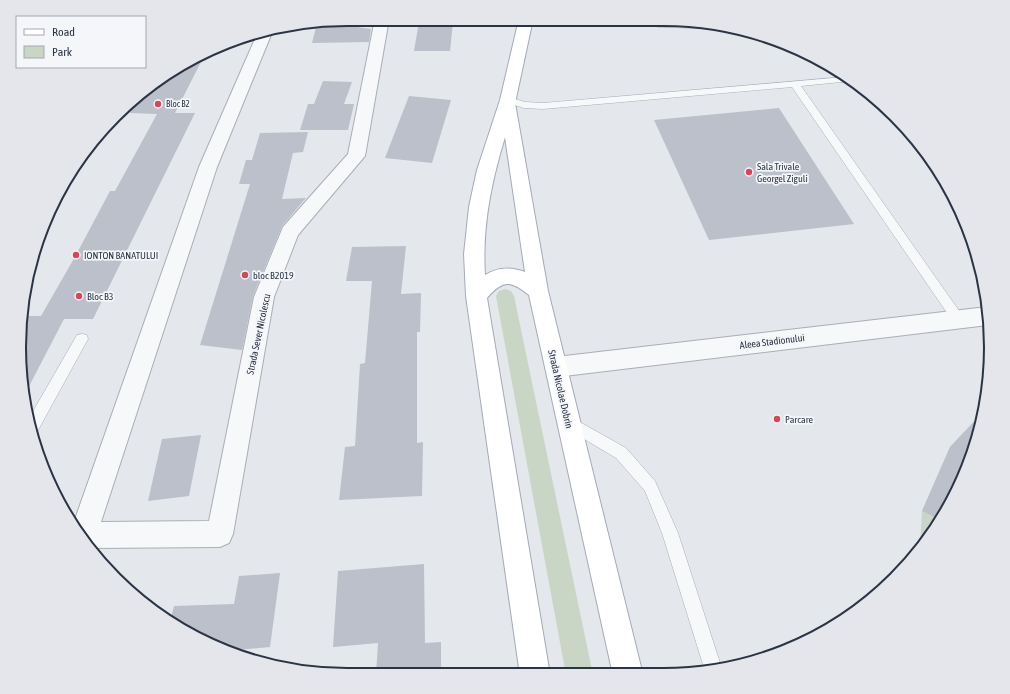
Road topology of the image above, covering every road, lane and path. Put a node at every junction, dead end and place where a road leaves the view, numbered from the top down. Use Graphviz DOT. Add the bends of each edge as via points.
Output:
graph roads {
  1 [pos="381,26"];
  2 [pos="524,26"];
  3 [pos="263,37"];
  4 [pos="841,80"];
  5 [pos="795,84"];
  6 [pos="508,100"];
  7 [pos="538,291"];
  8 [pos="476,296"];
  9 [pos="982,317"];
  10 [pos="958,319"];
  11 [pos="82,339"];
  12 [pos="556,367"];
  13 [pos="35,422"];
  14 [pos="569,422"];
  15 [pos="84,531"];
  16 [pos="87,535"];
  17 [pos="710,664"];
  18 [pos="534,668"];
  19 [pos="626,668"];
  1 -- 16 [label="street, Strada Sever Nicolescu" via="356,156 290,232 264,298 220,534"];
  2 -- 6 [label="main road, Strada Nicolae Dobrin"];
  3 -- 15 [label="street" via="208,167"];
  4 -- 5 [label="lane"];
  5 -- 6 [label="lane" via="544,106 524,105"];
  5 -- 10 [label="lane"];
  6 -- 7 [label="main road, Strada Nicolae Dobrin"];
  6 -- 8 [label="main road, Strada Nicolae Dobrin" via="486,170 478,207 474,254"];
  7 -- 8 [label="main road" via="528,283 506,275 487,284"];
  7 -- 12 [label="main road, Strada Nicolae Dobrin"];
  8 -- 18 [label="main road, Strada Nicolae Dobrin"];
  9 -- 10 [label="street, Aleea Stadionului"];
  10 -- 12 [label="street, Aleea Stadionului"];
  11 -- 13 [label="lane"];
  12 -- 14 [label="main road, Strada Nicolae Dobrin"];
  14 -- 17 [label="lane" via="621,453 650,486 670,533"];
  14 -- 19 [label="main road, Strada Nicolae Dobrin"];
}
